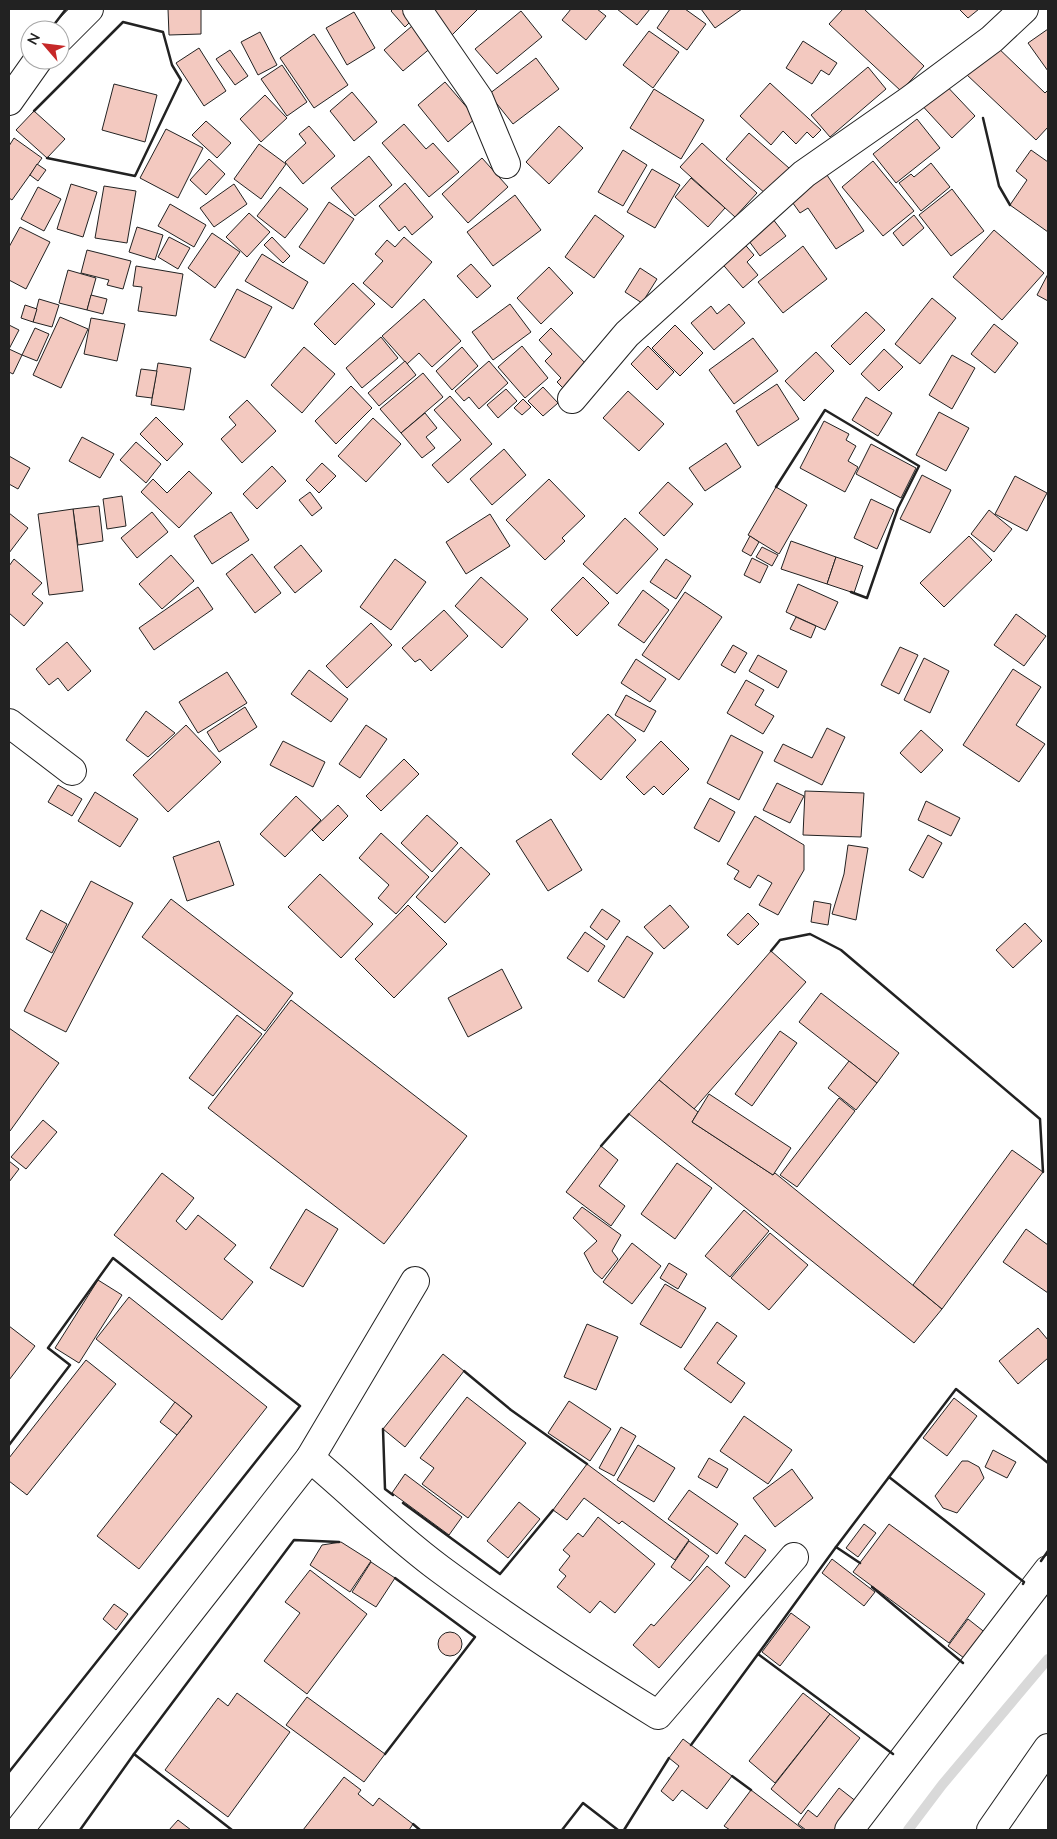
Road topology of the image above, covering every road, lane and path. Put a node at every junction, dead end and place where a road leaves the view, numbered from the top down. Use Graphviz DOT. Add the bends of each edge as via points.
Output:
graph roads {
  1 [pos="89,9"];
  2 [pos="417,9"];
  3 [pos="1024,9"];
  4 [pos="70,28"];
  5 [pos="31,70"];
  6 [pos="9,102"];
  7 [pos="506,164"];
  8 [pos="572,399"];
  9 [pos="9,723"];
  10 [pos="72,771"];
  11 [pos="415,1281"];
  12 [pos="310,1458"];
  13 [pos="794,1557"];
  14 [pos="1048,1570"];
  15 [pos="1048,1748"];
  16 [pos="19,1830"];
  17 [pos="849,1830"];
  18 [pos="990,1830"];
  1 -- 4 [label="street"];
  2 -- 7 [label="street" via="479,99"];
  3 -- 8 [label="street" via="992,39 804,174 627,334"];
  5 -- 6 [label="street"];
  9 -- 10 [label="street"];
  11 -- 12 [label="street"];
  12 -- 13 [label="street" via="440,1569 579,1666 658,1716"];
  12 -- 16 [label="street"];
  14 -- 17 [label="street"];
  15 -- 18 [label="street"];
}
